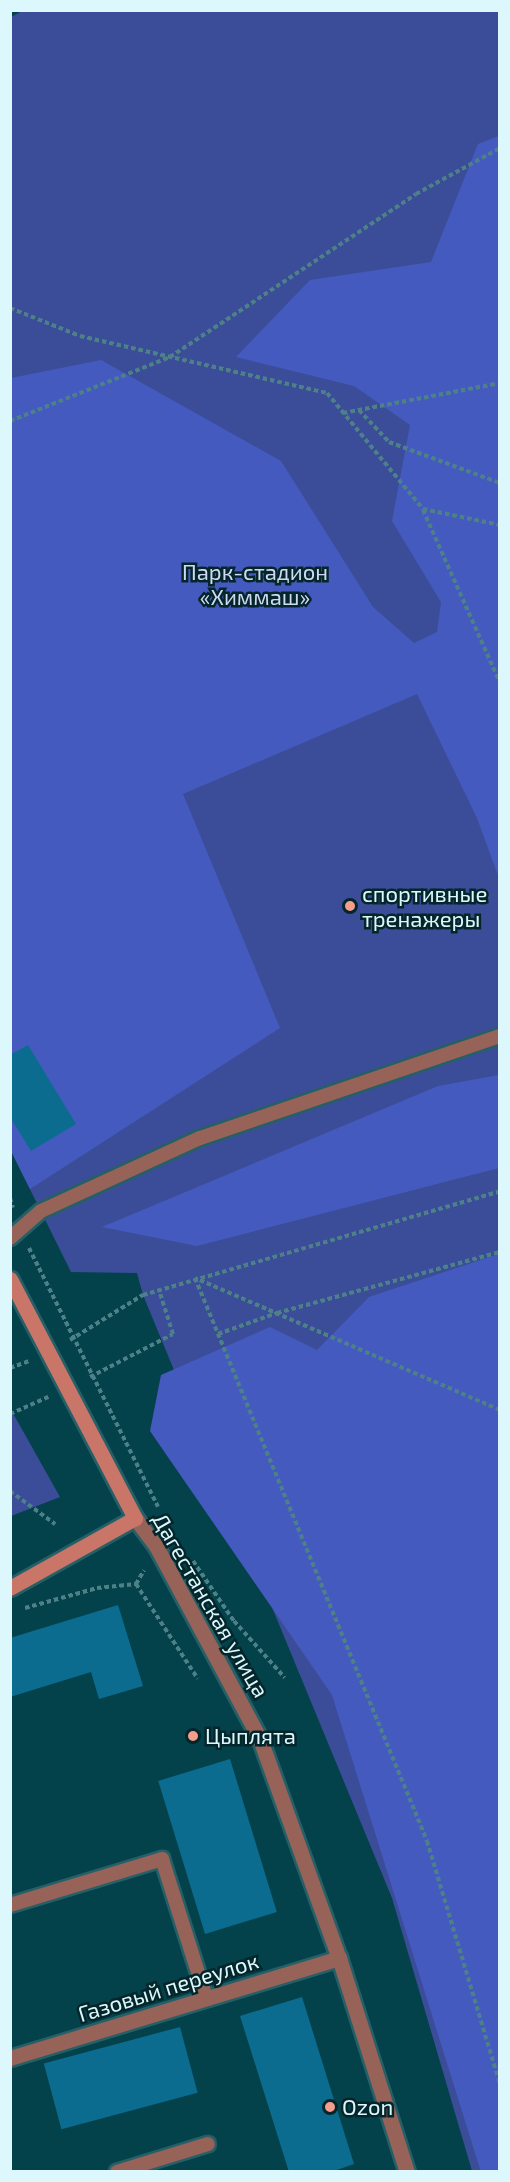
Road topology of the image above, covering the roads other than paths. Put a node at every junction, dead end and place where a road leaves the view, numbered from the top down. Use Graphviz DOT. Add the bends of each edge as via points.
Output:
graph roads {
  1 [pos="500,1036"];
  2 [pos="15,1234"];
  3 [pos="10,1279"];
  4 [pos="135,1518"];
  5 [pos="10,1588"];
  6 [pos="10,1905"];
  7 [pos="339,1958"];
  8 [pos="206,1998"];
  9 [pos="10,2058"];
  10 [pos="208,2144"];
  11 [pos="117,2172"];
  12 [pos="407,2172"];
  1 -- 2 [label="lane" via="200,1138 41,1211"];
  3 -- 4 [label="street, Дагестанская улица"];
  4 -- 5 [label="street"];
  4 -- 7 [label="street, Дагестанская улица" via="156,1546 260,1739"];
  6 -- 8 [label="lane" via="162,1858"];
  7 -- 8 [label="street, Газовый переулок"];
  7 -- 12 [label="street, Дагестанская улица"];
  8 -- 9 [label="street, Газовый переулок"];
  10 -- 11 [label="lane"];
}
